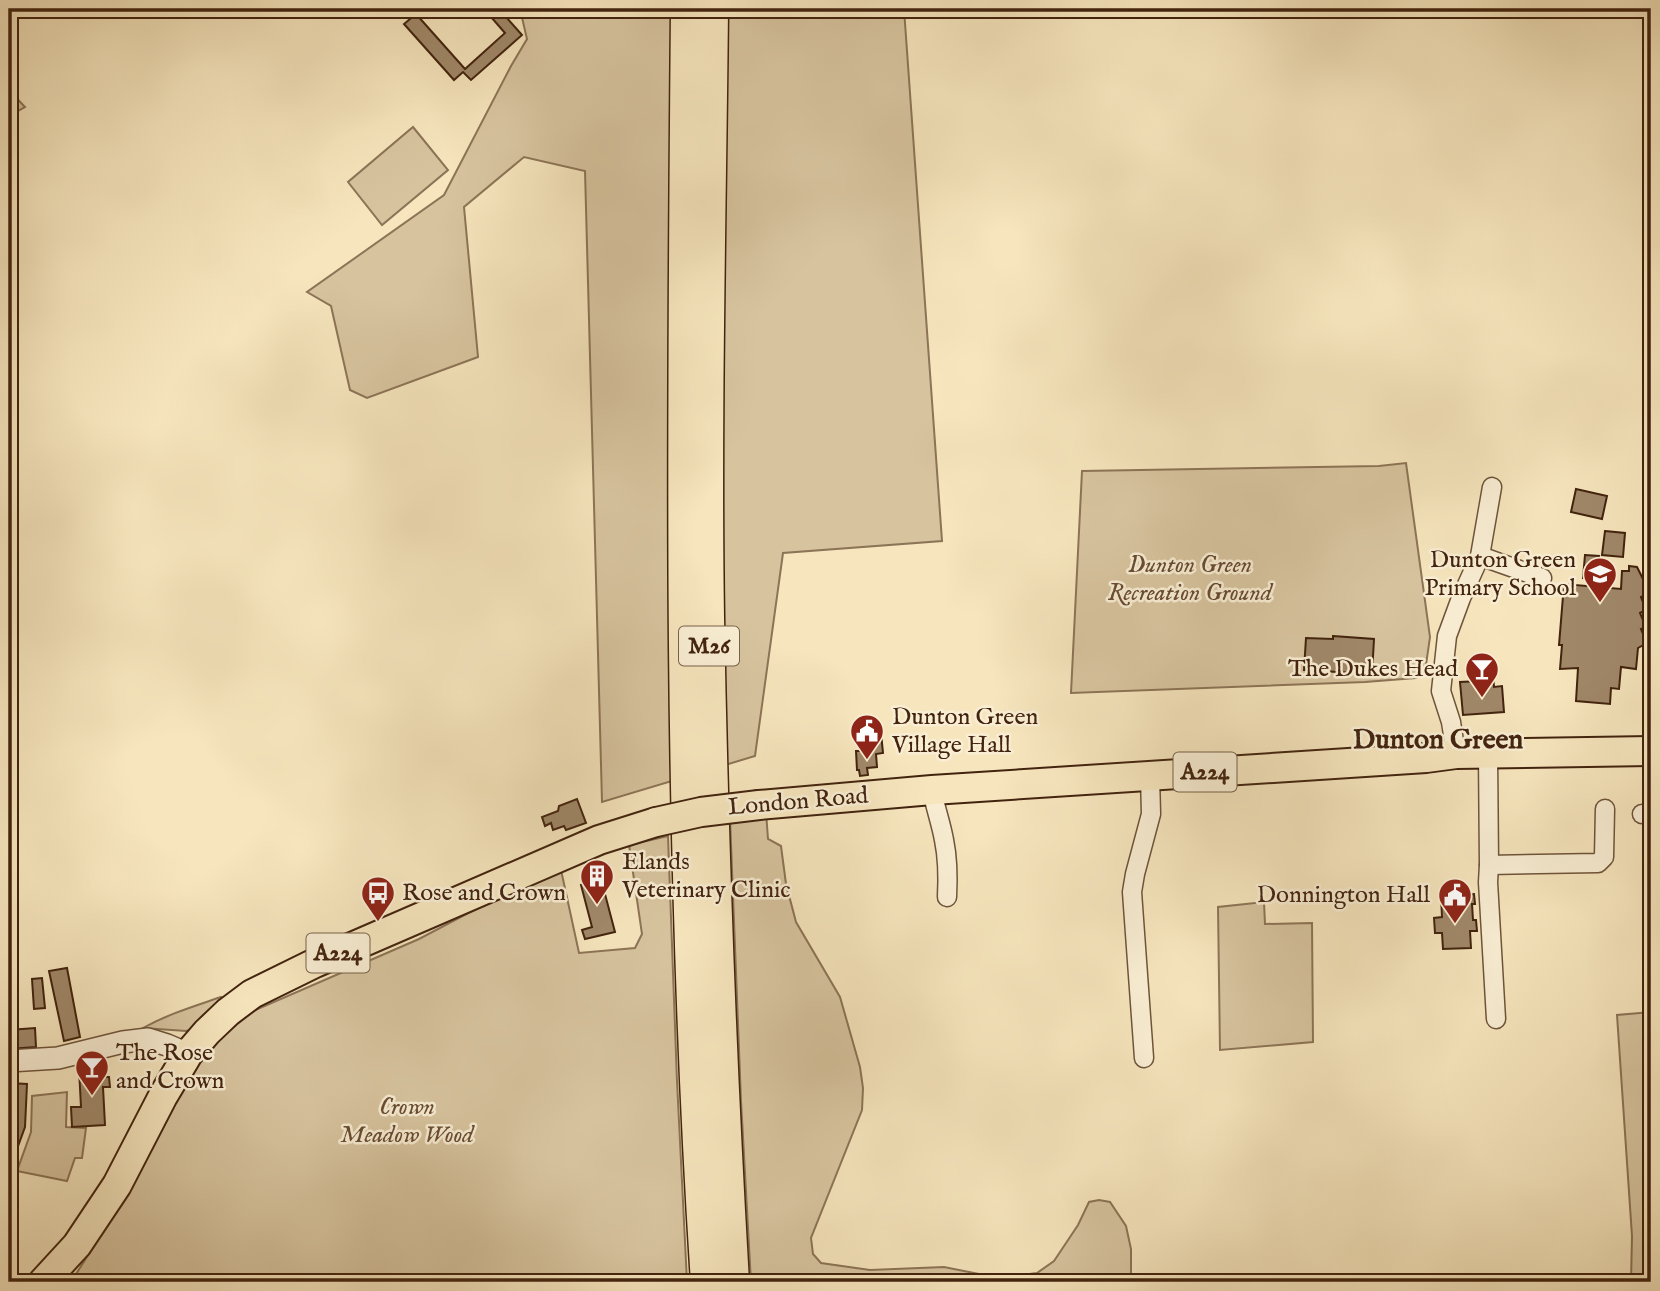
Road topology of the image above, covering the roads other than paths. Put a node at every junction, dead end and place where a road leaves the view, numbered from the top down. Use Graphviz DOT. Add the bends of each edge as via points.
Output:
graph roads {
  1 [pos="687,9"];
  2 [pos="712,9"];
  3 [pos="1492,487"];
  4 [pos="1480,556"];
  5 [pos="1542,578"];
  6 [pos="1651,751"];
  7 [pos="1456,754"];
  8 [pos="1488,754"];
  9 [pos="1150,776"];
  10 [pos="932,790"];
  11 [pos="1605,809"];
  12 [pos="1489,865"];
  13 [pos="947,897"];
  14 [pos="1496,1019"];
  15 [pos="188,1054"];
  16 [pos="1144,1058"];
  17 [pos="9,1061"];
  18 [pos="43,1282"];
  19 [pos="707,1282"];
  20 [pos="733,1282"];
  1 -- 19 [label="highway, M26" via="687,841"];
  2 -- 20 [label="highway, M26" via="708,401 712,832"];
  3 -- 4 [label="street"];
  4 -- 5 [label="street"];
  4 -- 7 [label="street" via="1447,636 1441,691"];
  6 -- 8 [label="main road, London Road / A224"];
  7 -- 8 [label="main road, London Road / A224"];
  7 -- 9 [label="main road, London Road / A224"];
  8 -- 12 [label="street"];
  9 -- 10 [label="main road, London Road / A224"];
  9 -- 16 [label="street" via="1150,814 1132,892"];
  10 -- 13 [label="street" via="944,839"];
  10 -- 15 [label="main road, London Road / A224, bridge" via="701,812 599,841 281,979 228,1012"];
  11 -- 12 [label="street" via="1604,857 1598,863"];
  12 -- 14 [label="street"];
  15 -- 17 [label="street" via="148,1040 58,1058"];
  15 -- 18 [label="main road, A224" via="117,1185 77,1245"];
}
